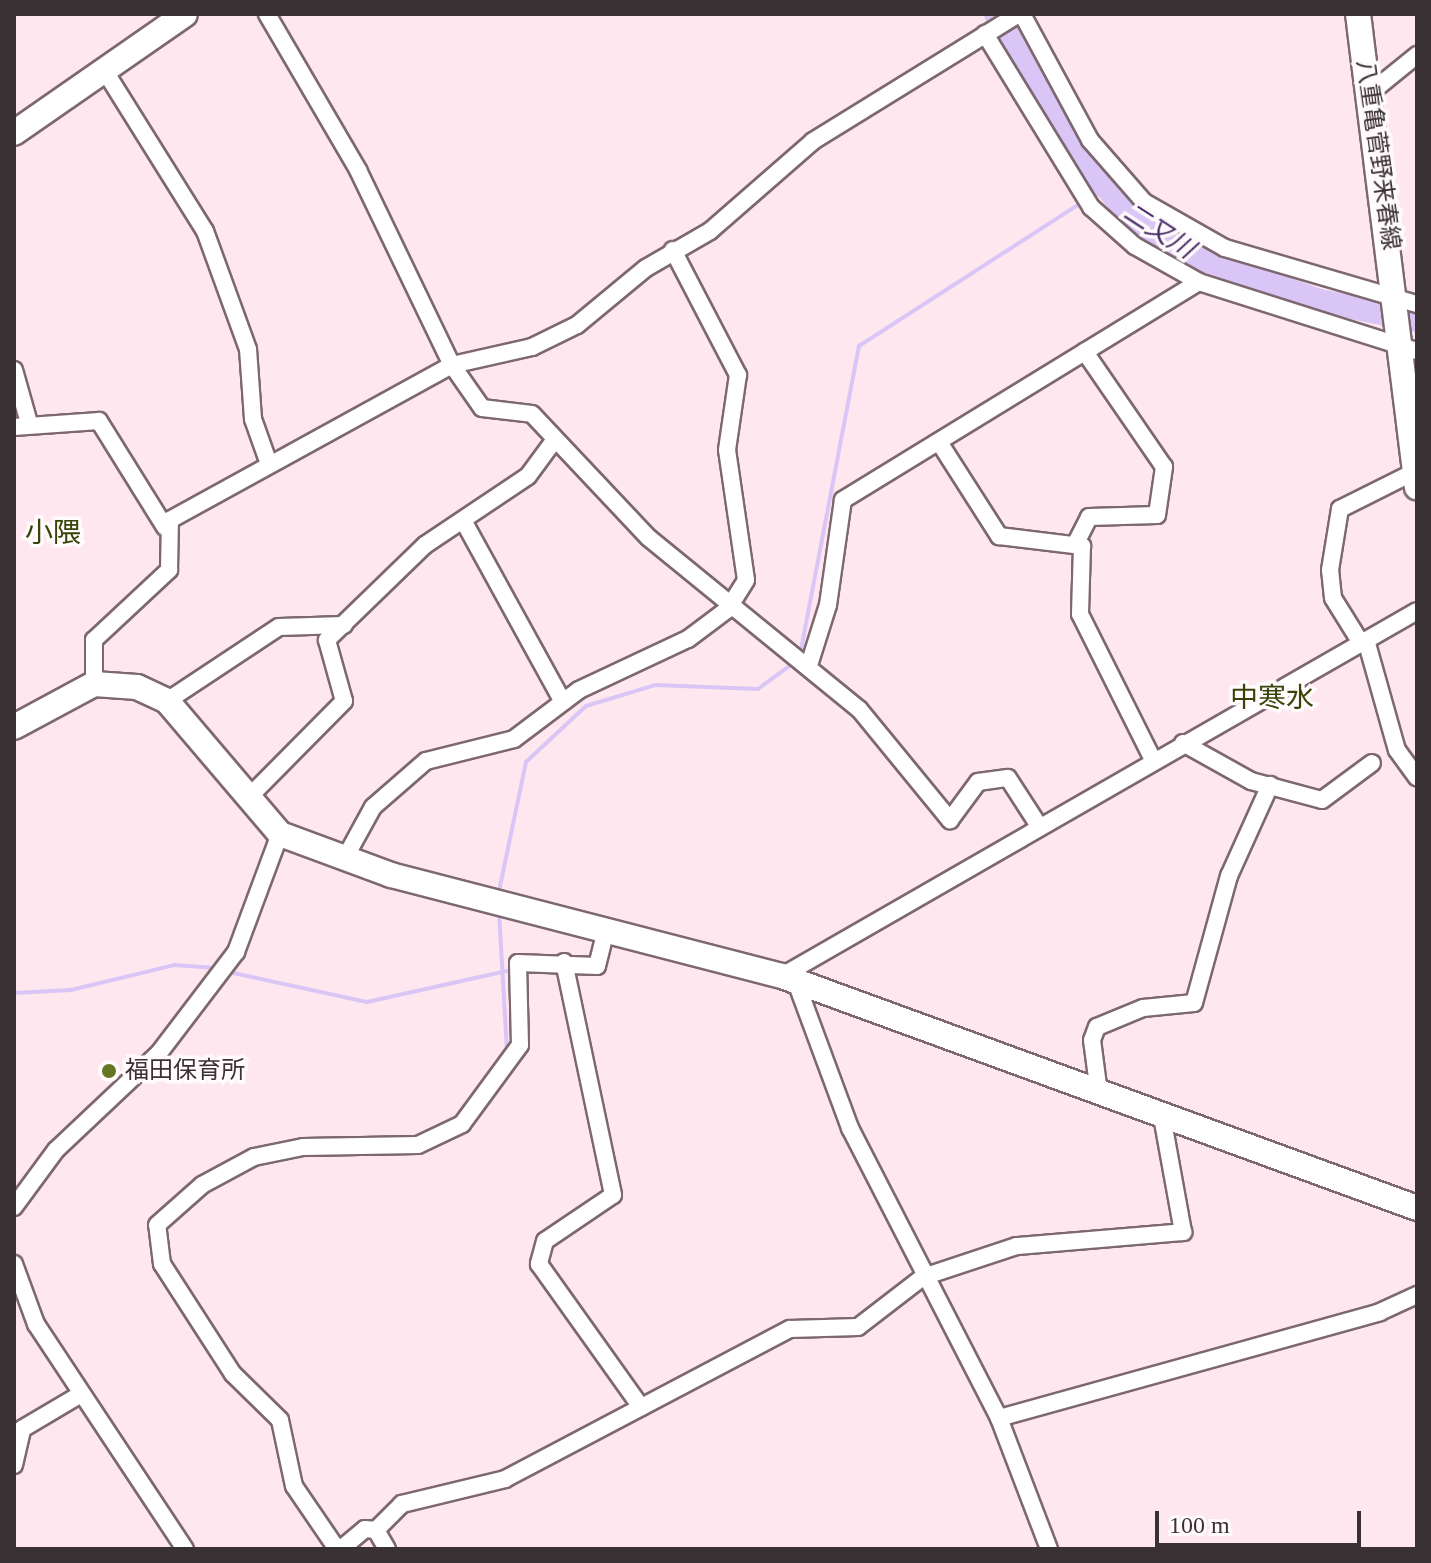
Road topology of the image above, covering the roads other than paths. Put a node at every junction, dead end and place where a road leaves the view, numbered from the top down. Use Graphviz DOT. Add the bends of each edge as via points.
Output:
graph roads {
  1 [pos="185,14"];
  2 [pos="267,14"];
  3 [pos="1020,14"];
  4 [pos="1358,14"];
  5 [pos="985,34"];
  6 [pos="1417,55"];
  7 [pos="103,68"];
  8 [pos="1369,94"];
  9 [pos="14,133"];
  10 [pos="673,250"];
  11 [pos="1199,282"];
  12 [pos="1408,301"];
  13 [pos="1411,350"];
  14 [pos="1085,352"];
  15 [pos="452,365"];
  16 [pos="14,370"];
  17 [pos="22,425"];
  18 [pos="553,442"];
  19 [pos="939,442"];
  20 [pos="269,464"];
  21 [pos="1416,480"];
  22 [pos="464,522"];
  23 [pos="165,527"];
  24 [pos="1076,543"];
  25 [pos="728,609"];
  26 [pos="1417,611"];
  27 [pos="344,625"];
  28 [pos="1364,641"];
  29 [pos="810,662"];
  30 [pos="94,684"];
  31 [pos="167,701"];
  32 [pos="563,702"];
  33 [pos="14,727"];
  34 [pos="1183,743"];
  35 [pos="1153,760"];
  36 [pos="1372,763"];
  37 [pos="1417,778"];
  38 [pos="1270,785"];
  39 [pos="249,797"];
  40 [pos="1039,826"];
  41 [pos="280,834"];
  42 [pos="345,858"];
  43 [pos="606,931"];
  44 [pos="564,962"];
  45 [pos="789,979"];
  46 [pos="1099,1093"];
  47 [pos="1162,1116"];
  48 [pos="14,1207"];
  49 [pos="1417,1208"];
  50 [pos="14,1264"];
  51 [pos="923,1277"];
  52 [pos="1417,1295"];
  53 [pos="81,1394"];
  54 [pos="641,1407"];
  55 [pos="999,1418"];
  56 [pos="14,1465"];
  57 [pos="376,1530"];
  58 [pos="185,1549"];
  59 [pos="339,1549"];
  60 [pos="387,1549"];
  61 [pos="1049,1549"];
  1 -- 7 [label="street"];
  2 -- 15 [label="street" via="358,170"];
  3 -- 5 [label="street"];
  3 -- 12 [label="street" via="1090,140 1144,202 1225,248"];
  4 -- 8 [label="street, 八重亀菅野来春線"];
  5 -- 10 [label="street" via="813,141 710,231"];
  5 -- 11 [label="street" via="1091,207 1135,246"];
  6 -- 8 [label="street"];
  7 -- 9 [label="street"];
  7 -- 20 [label="street" via="205,231 248,349 250,399"];
  8 -- 12 [label="street, 八重亀菅野来春線"];
  10 -- 15 [label="street" via="577,325 532,347"];
  10 -- 25 [label="street" via="738,375 728,467 748,569"];
  11 -- 13 [label="street"];
  11 -- 14 [label="street"];
  12 -- 13 [label="street, 八重亀菅野来春線"];
  13 -- 21 [label="street, 八重亀菅野来春線"];
  14 -- 19 [label="street"];
  14 -- 24 [label="street" via="1164,467 1157,515 1097,514"];
  15 -- 18 [label="street" via="482,408 518,407"];
  15 -- 20 [label="street"];
  16 -- 17 [label="street"];
  17 -- 23 [label="street" via="105,425"];
  18 -- 22 [label="street" via="528,476"];
  18 -- 25 [label="street"];
  19 -- 24 [label="street" via="999,536"];
  19 -- 29 [label="street" via="843,500 828,605"];
  20 -- 23 [label="street"];
  21 -- 28 [label="street" via="1340,509 1330,570 1333,598"];
  22 -- 27 [label="street" via="425,545"];
  22 -- 32 [label="street"];
  23 -- 30 [label="street" via="175,556 169,570 94,640"];
  24 -- 35 [label="street" via="1084,571 1080,614"];
  25 -- 29 [label="street"];
  25 -- 32 [label="street" via="660,656"];
  26 -- 28 [label="street"];
  27 -- 31 [label="street" via="279,627"];
  27 -- 39 [label="street" via="325,649 345,692 340,710"];
  28 -- 34 [label="street"];
  28 -- 37 [label="street" via="1397,750"];
  29 -- 40 [label="street" via="859,709 950,820 978,782 1008,778"];
  30 -- 31 [label="street" via="137,687"];
  30 -- 33 [label="street"];
  31 -- 39 [label="street"];
  32 -- 42 [label="street" via="514,739 448,753 399,780"];
  34 -- 35 [label="street"];
  34 -- 38 [label="street"];
  35 -- 40 [label="street"];
  36 -- 38 [label="street" via="1328,800"];
  38 -- 46 [label="street" via="1229,876 1194,1003 1143,1008 1097,1027 1092,1040"];
  39 -- 41 [label="street"];
  40 -- 45 [label="street"];
  41 -- 42 [label="street"];
  41 -- 48 [label="street" via="236,952 159,1053 56,1150"];
  42 -- 43 [label="street"];
  43 -- 44 [label="street" via="597,966"];
  43 -- 45 [label="street"];
  44 -- 54 [label="street" via="613,1195 545,1241 539,1264"];
  44 -- 59 [label="street" via="518,963 520,1045 462,1124 418,1145 303,1147 254,1157 189,1193 157,1225 164,1239 162,1264 233,1374 280,1420 294,1486"];
  45 -- 46 [label="street"];
  45 -- 51 [label="street" via="850,1128"];
  46 -- 47 [label="street"];
  47 -- 49 [label="street"];
  47 -- 51 [label="street" via="1183,1232 1017,1246"];
  50 -- 53 [label="street" via="20,1295"];
  51 -- 54 [label="street" via="858,1327 790,1329"];
  51 -- 55 [label="street"];
  52 -- 55 [label="street" via="1380,1312"];
  53 -- 56 [label="street" via="22,1429"];
  53 -- 58 [label="street"];
  54 -- 57 [label="street" via="505,1479 402,1504"];
  55 -- 61 [label="street"];
  57 -- 59 [label="street" via="365,1529"];
  57 -- 60 [label="street"];
}
